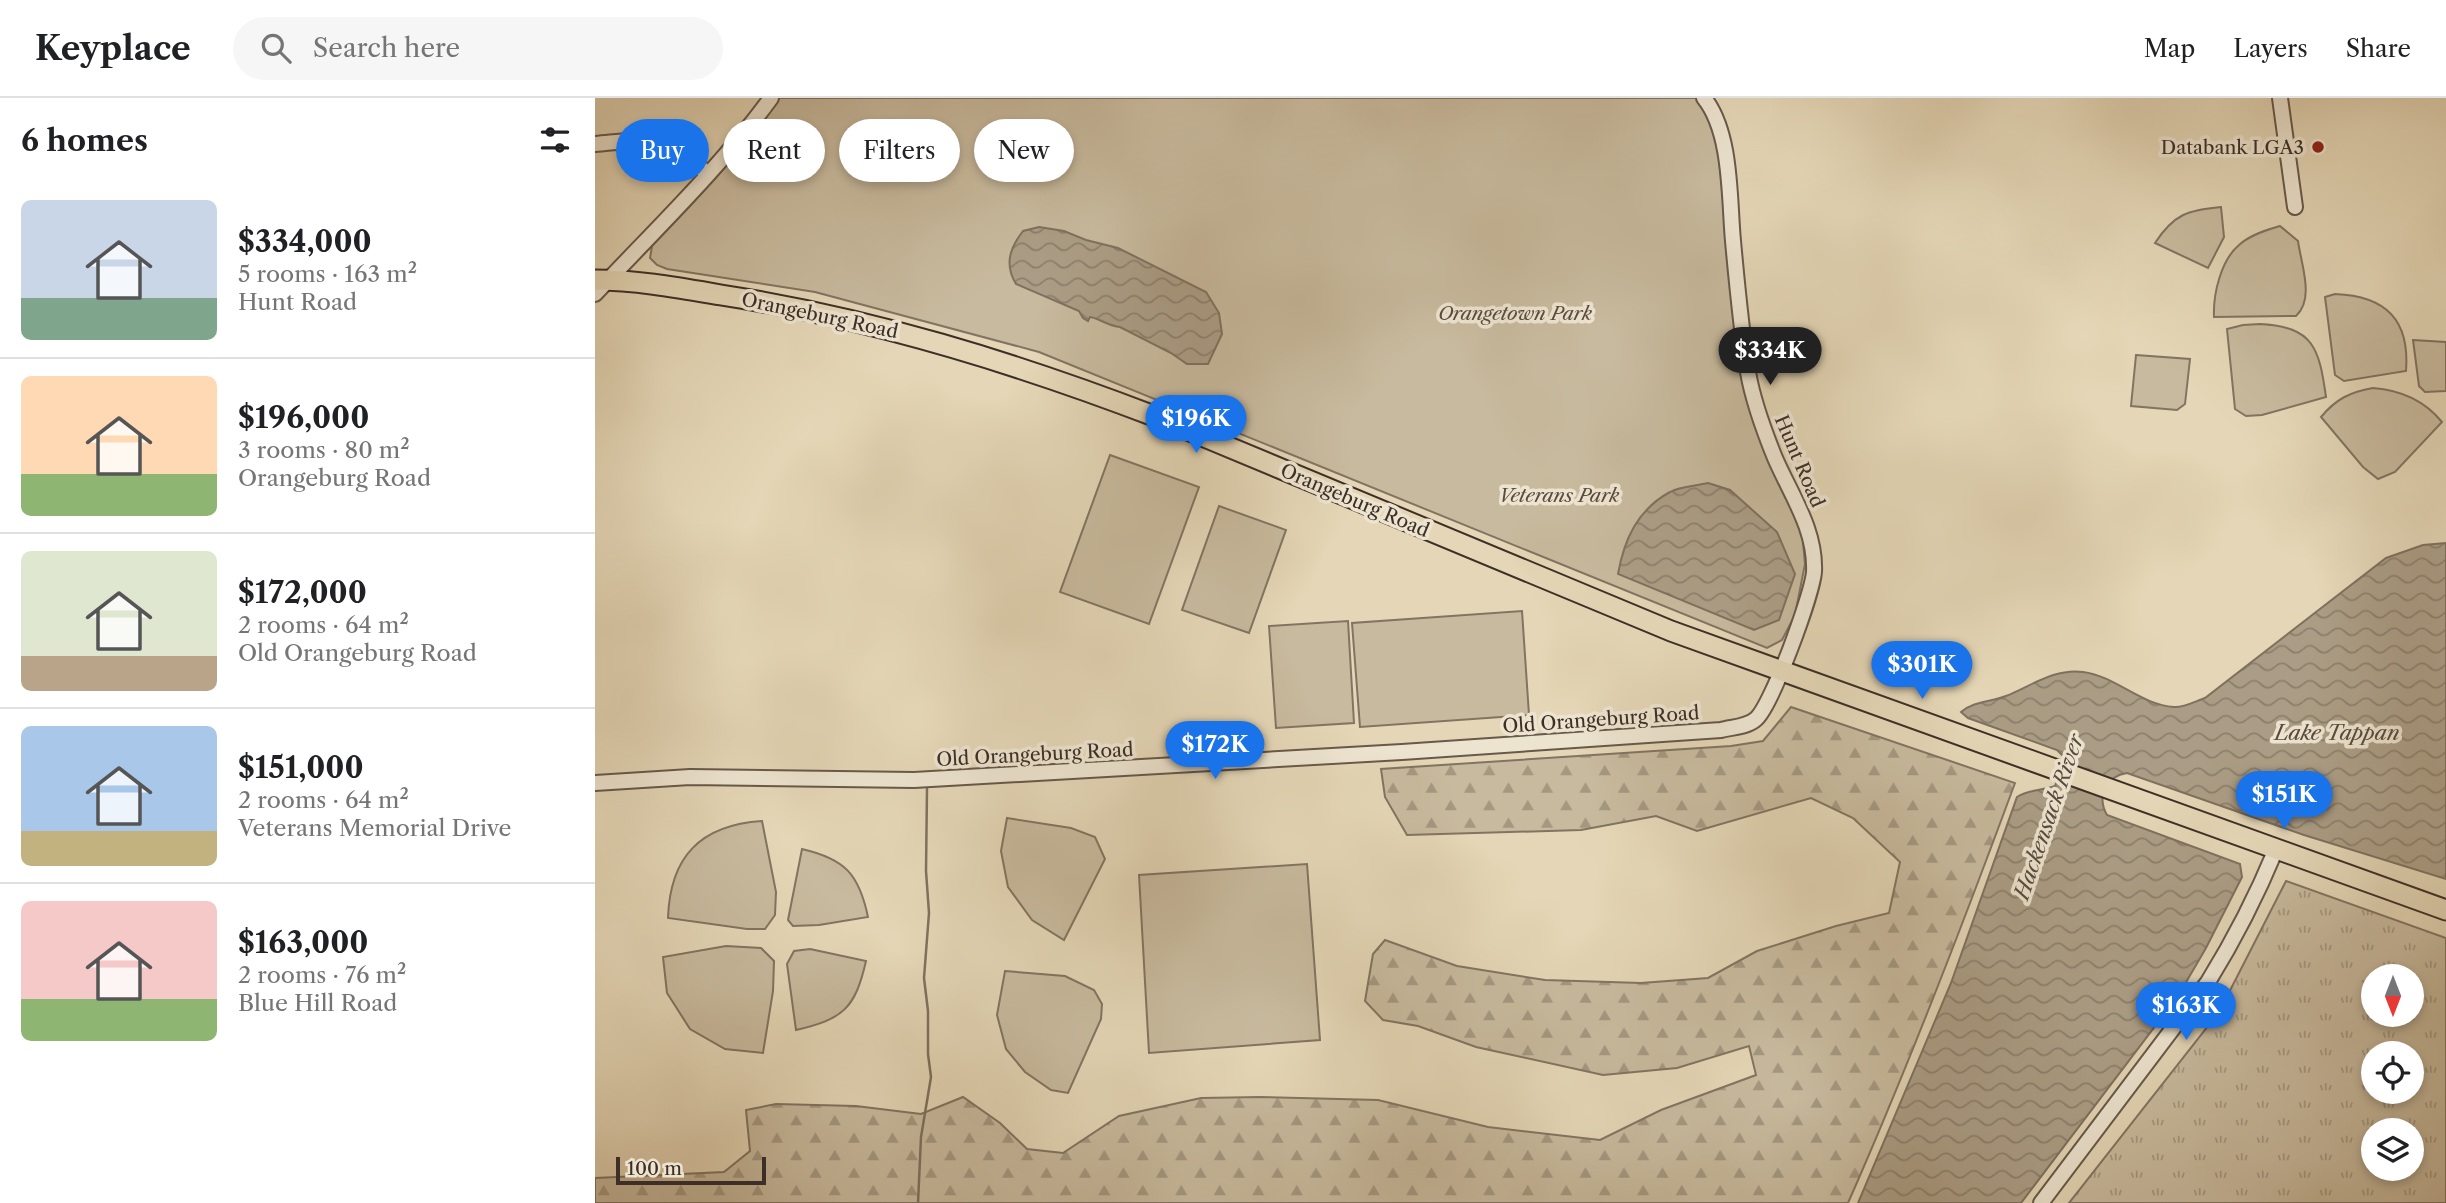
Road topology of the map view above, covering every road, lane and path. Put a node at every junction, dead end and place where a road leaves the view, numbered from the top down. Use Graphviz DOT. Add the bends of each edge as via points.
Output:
graph roads {
  1 [pos="771,98"];
  2 [pos="1704,98"];
  3 [pos="2280,98"];
  4 [pos="616,142"];
  5 [pos="595,144"];
  6 [pos="709,173"];
  7 [pos="700,182"];
  8 [pos="2295,207"];
  9 [pos="599,284"];
  10 [pos="1780,671"];
  11 [pos="595,783"];
  12 [pos="2276,849"];
  13 [pos="2446,910"];
  14 [pos="2041,1203"];
  1 -- 6 [label="street"];
  2 -- 10 [label="street, Hunt Road" via="1712,109 1725,157 1748,373 1774,457 1805,523 1813,555 1809,593"];
  3 -- 8 [label="street"];
  4 -- 5 [label="street"];
  7 -- 9 [label="street"];
  9 -- 10 [label="main road, Orangeburg Road" via="764,301 914,335 1069,384 1671,631"];
  10 -- 11 [label="street, Old Orangeburg Road" via="1756,719 1721,730 914,780 690,777"];
  10 -- 12 [label="main road, Orangeburg Road"];
  12 -- 13 [label="main road, Orangeburg Road"];
  12 -- 14 [label="street" via="2208,982"];
}
